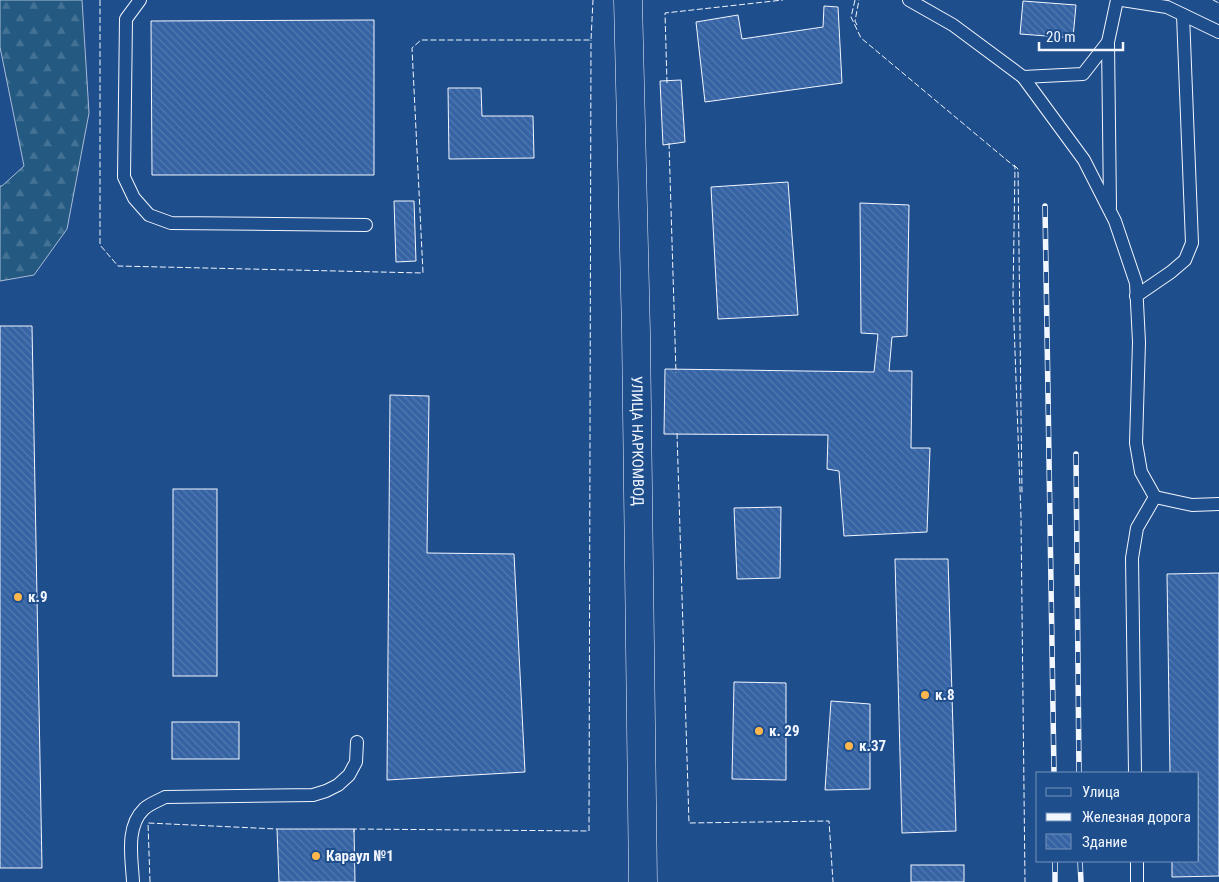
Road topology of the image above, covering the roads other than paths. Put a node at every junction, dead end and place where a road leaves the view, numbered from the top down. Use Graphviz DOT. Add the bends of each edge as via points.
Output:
graph roads {
  1 [pos="140,0"];
  2 [pos="628,0"];
  3 [pos="910,0"];
  4 [pos="1117,0"];
  5 [pos="1122,0"];
  6 [pos="1183,15"];
  7 [pos="1219,32"];
  8 [pos="1108,42"];
  9 [pos="1023,77"];
  10 [pos="1110,211"];
  11 [pos="366,225"];
  12 [pos="1136,296"];
  13 [pos="1154,497"];
  14 [pos="1219,504"];
  15 [pos="356,742"];
  16 [pos="1135,772"];
  17 [pos="1137,862"];
  18 [pos="133,882"];
  19 [pos="643,882"];
  20 [pos="1137,882"];
  1 -- 11 [label="lane" via="126,19 124,177 134,198 149,215 171,223"];
  2 -- 19 [label="street, УЛИЦА НАРКОМВОД" via="637,352"];
  3 -- 9 [label="lane" via="953,24"];
  4 -- 8 [label="lane"];
  5 -- 6 [label="lane" via="1167,7"];
  6 -- 7 [label="lane"];
  6 -- 12 [label="lane" via="1192,244 1185,260"];
  8 -- 9 [label="lane" via="1083,74"];
  8 -- 10 [label="lane"];
  9 -- 10 [label="lane" via="1084,160"];
  10 -- 12 [label="lane" via="1136,283"];
  12 -- 13 [label="lane" via="1139,342 1136,443 1141,472"];
  13 -- 14 [label="lane" via="1192,505"];
  13 -- 16 [label="lane" via="1137,528 1132,558"];
  15 -- 18 [label="lane" via="356,762 338,785 326,791 313,795 165,798 144,808 133,825 131,837"];
  17 -- 20 [label="lane"];
}
